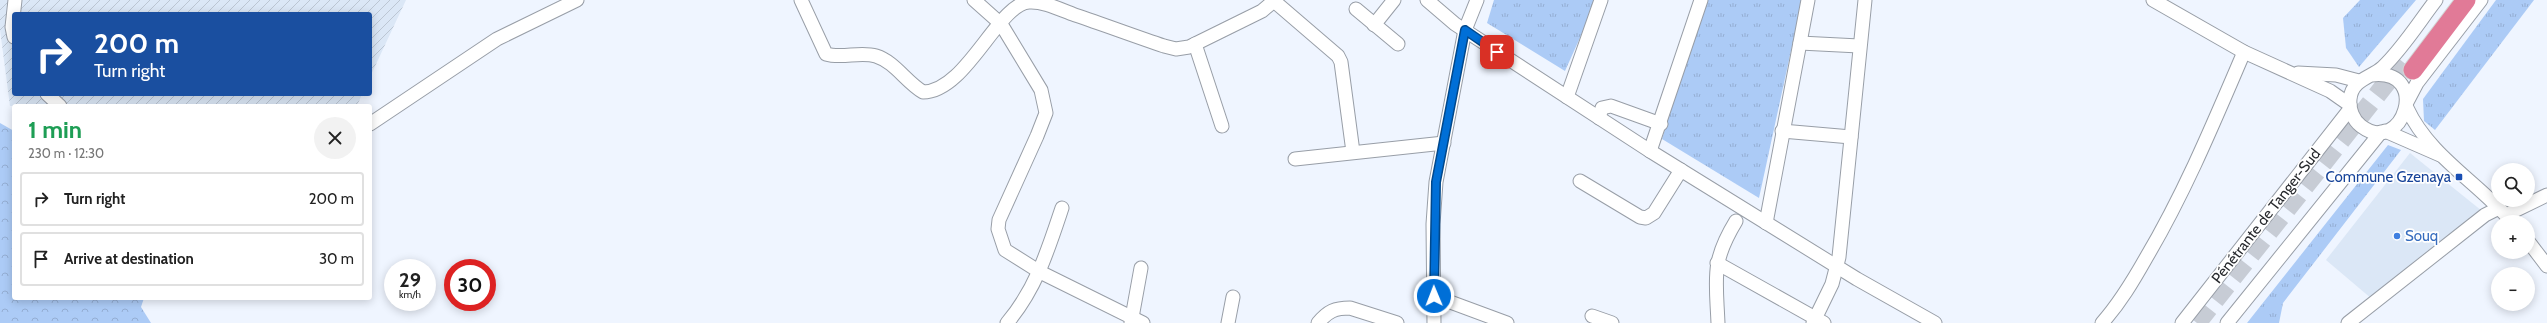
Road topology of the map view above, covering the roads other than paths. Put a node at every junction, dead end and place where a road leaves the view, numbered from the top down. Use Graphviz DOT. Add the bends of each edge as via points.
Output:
graph roads {
  1 [pos="15,0"];
  2 [pos="577,0"];
  3 [pos="801,0"];
  4 [pos="974,0"];
  5 [pos="1394,0"];
  6 [pos="1427,0"];
  7 [pos="1477,0"];
  8 [pos="1601,0"];
  9 [pos="1702,0"];
  10 [pos="1808,0"];
  11 [pos="1865,0"];
  12 [pos="2436,0"];
  13 [pos="2450,0"];
  14 [pos="2466,0"];
  15 [pos="2481,0"];
  16 [pos="1275,1"];
  17 [pos="2161,2"];
  18 [pos="1356,10"];
  19 [pos="14,12"];
  20 [pos="1001,24"];
  21 [pos="1374,25"];
  22 [pos="1465,30"];
  23 [pos="1800,43"];
  24 [pos="1195,44"];
  25 [pos="1398,44"];
  26 [pos="1859,46"];
  27 [pos="2244,52"];
  28 [pos="2293,72"];
  29 [pos="2372,75"];
  30 [pos="2359,81"];
  31 [pos="49,96"];
  32 [pos="1567,98"];
  33 [pos="58,104"];
  34 [pos="2407,105"];
  35 [pos="2350,107"];
  36 [pos="1599,118"];
  37 [pos="372,123"];
  38 [pos="1661,124"];
  39 [pos="1222,126"];
  40 [pos="1782,131"];
  41 [pos="2383,131"];
  42 [pos="1850,136"];
  43 [pos="1444,143"];
  44 [pos="1650,151"];
  45 [pos="1353,152"];
  46 [pos="2441,156"];
  47 [pos="1295,160"];
  48 [pos="1681,170"];
  49 [pos="1580,181"];
  50 [pos="2547,195"];
  51 [pos="1062,208"];
  52 [pos="2491,215"];
  53 [pos="2506,215"];
  54 [pos="1736,221"];
  55 [pos="1766,223"];
  56 [pos="2535,250"];
  57 [pos="1717,263"];
  58 [pos="2547,266"];
  59 [pos="1838,267"];
  60 [pos="1141,268"];
  61 [pos="1040,272"];
  62 [pos="1434,296"];
  63 [pos="1233,297"];
  64 [pos="1592,316"];
  65 [pos="1136,321"];
  66 [pos="1817,322"];
  67 [pos="1006,323"];
  68 [pos="1228,323"];
  69 [pos="1318,323"];
  70 [pos="1397,323"];
  71 [pos="1434,323"];
  72 [pos="1507,323"];
  73 [pos="1612,323"];
  74 [pos="1718,323"];
  75 [pos="1935,323"];
  76 [pos="2102,323"];
  77 [pos="2182,323"];
  78 [pos="2227,323"];
  79 [pos="2348,323"];
  1 -- 19 [label="street"];
  2 -- 37 [label="street" via="497,39"];
  3 -- 20 [label="street" via="826,54 878,57 923,92 938,90 950,82"];
  4 -- 20 [label="street"];
  5 -- 21 [label="street"];
  6 -- 22 [label="street"];
  7 -- 22 [label="street"];
  8 -- 32 [label="street"];
  9 -- 38 [label="street"];
  10 -- 23 [label="street"];
  11 -- 26 [label="street"];
  12 -- 29 [label="street" via="2390,59"];
  13 -- 14 [label="highway" via="2408,66"];
  15 -- 34 [label="street" via="2417,83"];
  16 -- 24 [label="street" via="1258,13"];
  16 -- 45 [label="street" via="1338,56 1341,62"];
  17 -- 27 [label="street"];
  18 -- 21 [label="street"];
  20 -- 24 [label="street" via="1021,4 1036,2 1169,47 1186,48"];
  20 -- 61 [label="street" via="1041,90 1046,113 999,220 998,229 1005,250"];
  21 -- 25 [label="street"];
  22 -- 32 [label="street"];
  22 -- 43 [label="street"];
  23 -- 26 [label="street"];
  23 -- 40 [label="street"];
  24 -- 39 [label="street"];
  26 -- 42 [label="street"];
  27 -- 28 [label="street"];
  27 -- 76 [label="street" via="2207,139 2166,223 2117,307"];
  28 -- 30 [label="street" via="2336,75"];
  28 -- 35 [label="street" via="2330,91"];
  29 -- 30 [label="street"];
  29 -- 34 [label="street" via="2393,78 2405,91"];
  30 -- 35 [label="street" via="2352,92"];
  31 -- 33 [label="street"];
  32 -- 36 [label="street"];
  34 -- 41 [label="street" via="2400,123"];
  34 -- 46 [label="street" via="2418,128"];
  35 -- 41 [label="street" via="2362,127"];
  35 -- 77 [label="street, Pénétrante de Tanger-Sud"];
  36 -- 38 [label="street" via="1602,108 1611,106"];
  36 -- 44 [label="street"];
  38 -- 44 [label="street"];
  40 -- 42 [label="street"];
  40 -- 55 [label="street"];
  41 -- 46 [label="street"];
  41 -- 78 [label="street" via="2364,150"];
  42 -- 59 [label="street"];
  43 -- 45 [label="street"];
  43 -- 62 [label="street" via="1434,204"];
  44 -- 48 [label="street"];
  45 -- 47 [label="street"];
  46 -- 53 [label="street"];
  48 -- 49 [label="street" via="1654,213 1646,218 1640,217"];
  48 -- 55 [label="street"];
  50 -- 53 [label="street"];
  51 -- 61 [label="street"];
  52 -- 79 [label="street" via="2485,215"];
  54 -- 57 [label="street" via="1722,244"];
  55 -- 59 [label="street"];
  56 -- 58 [label="street"];
  57 -- 66 [label="street"];
  57 -- 74 [label="street"];
  59 -- 66 [label="street"];
  59 -- 75 [label="street"];
  60 -- 65 [label="street"];
  61 -- 65 [label="street"];
  61 -- 67 [label="street" via="1028,295"];
  62 -- 71 [label="street"];
  62 -- 72 [label="street"];
  63 -- 68 [label="street"];
  64 -- 73 [label="street"];
  69 -- 70 [label="street" via="1333,309 1350,308"];
}
